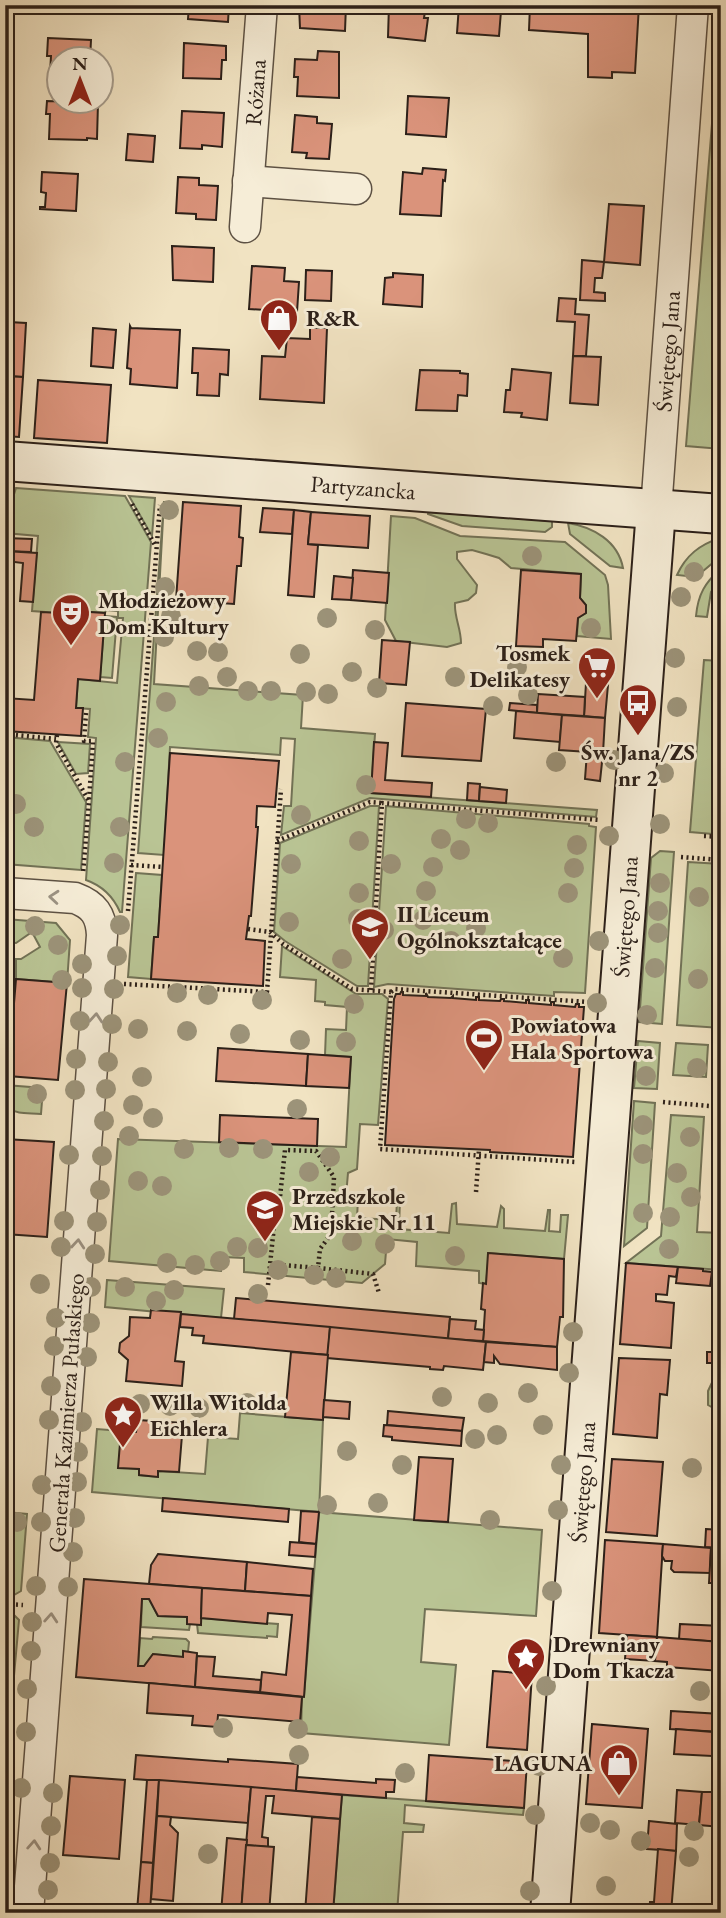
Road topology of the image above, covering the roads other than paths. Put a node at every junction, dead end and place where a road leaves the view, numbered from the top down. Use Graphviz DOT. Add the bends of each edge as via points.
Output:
graph roads {
  1 [pos="262,5"];
  2 [pos="693,5"];
  3 [pos="248,181"];
  4 [pos="356,189"];
  5 [pos="245,227"];
  6 [pos="5,461"];
  7 [pos="656,510"];
  8 [pos="721,514"];
  9 [pos="5,893"];
  10 [pos="28,1913"];
  11 [pos="550,1913"];
  1 -- 3 [label="street, Różana"];
  2 -- 7 [label="street, Świętego Jana"];
  3 -- 4 [label="street"];
  3 -- 5 [label="street, Różana"];
  6 -- 7 [label="main road, Partyzancka"];
  7 -- 8 [label="main road, Partyzancka"];
  7 -- 11 [label="main road, Świętego Jana"];
  10 -- 9 [label="street, Generała Kazimierza Pułaskiego, one-way" via="102,935 98,913 85,902"];
}
